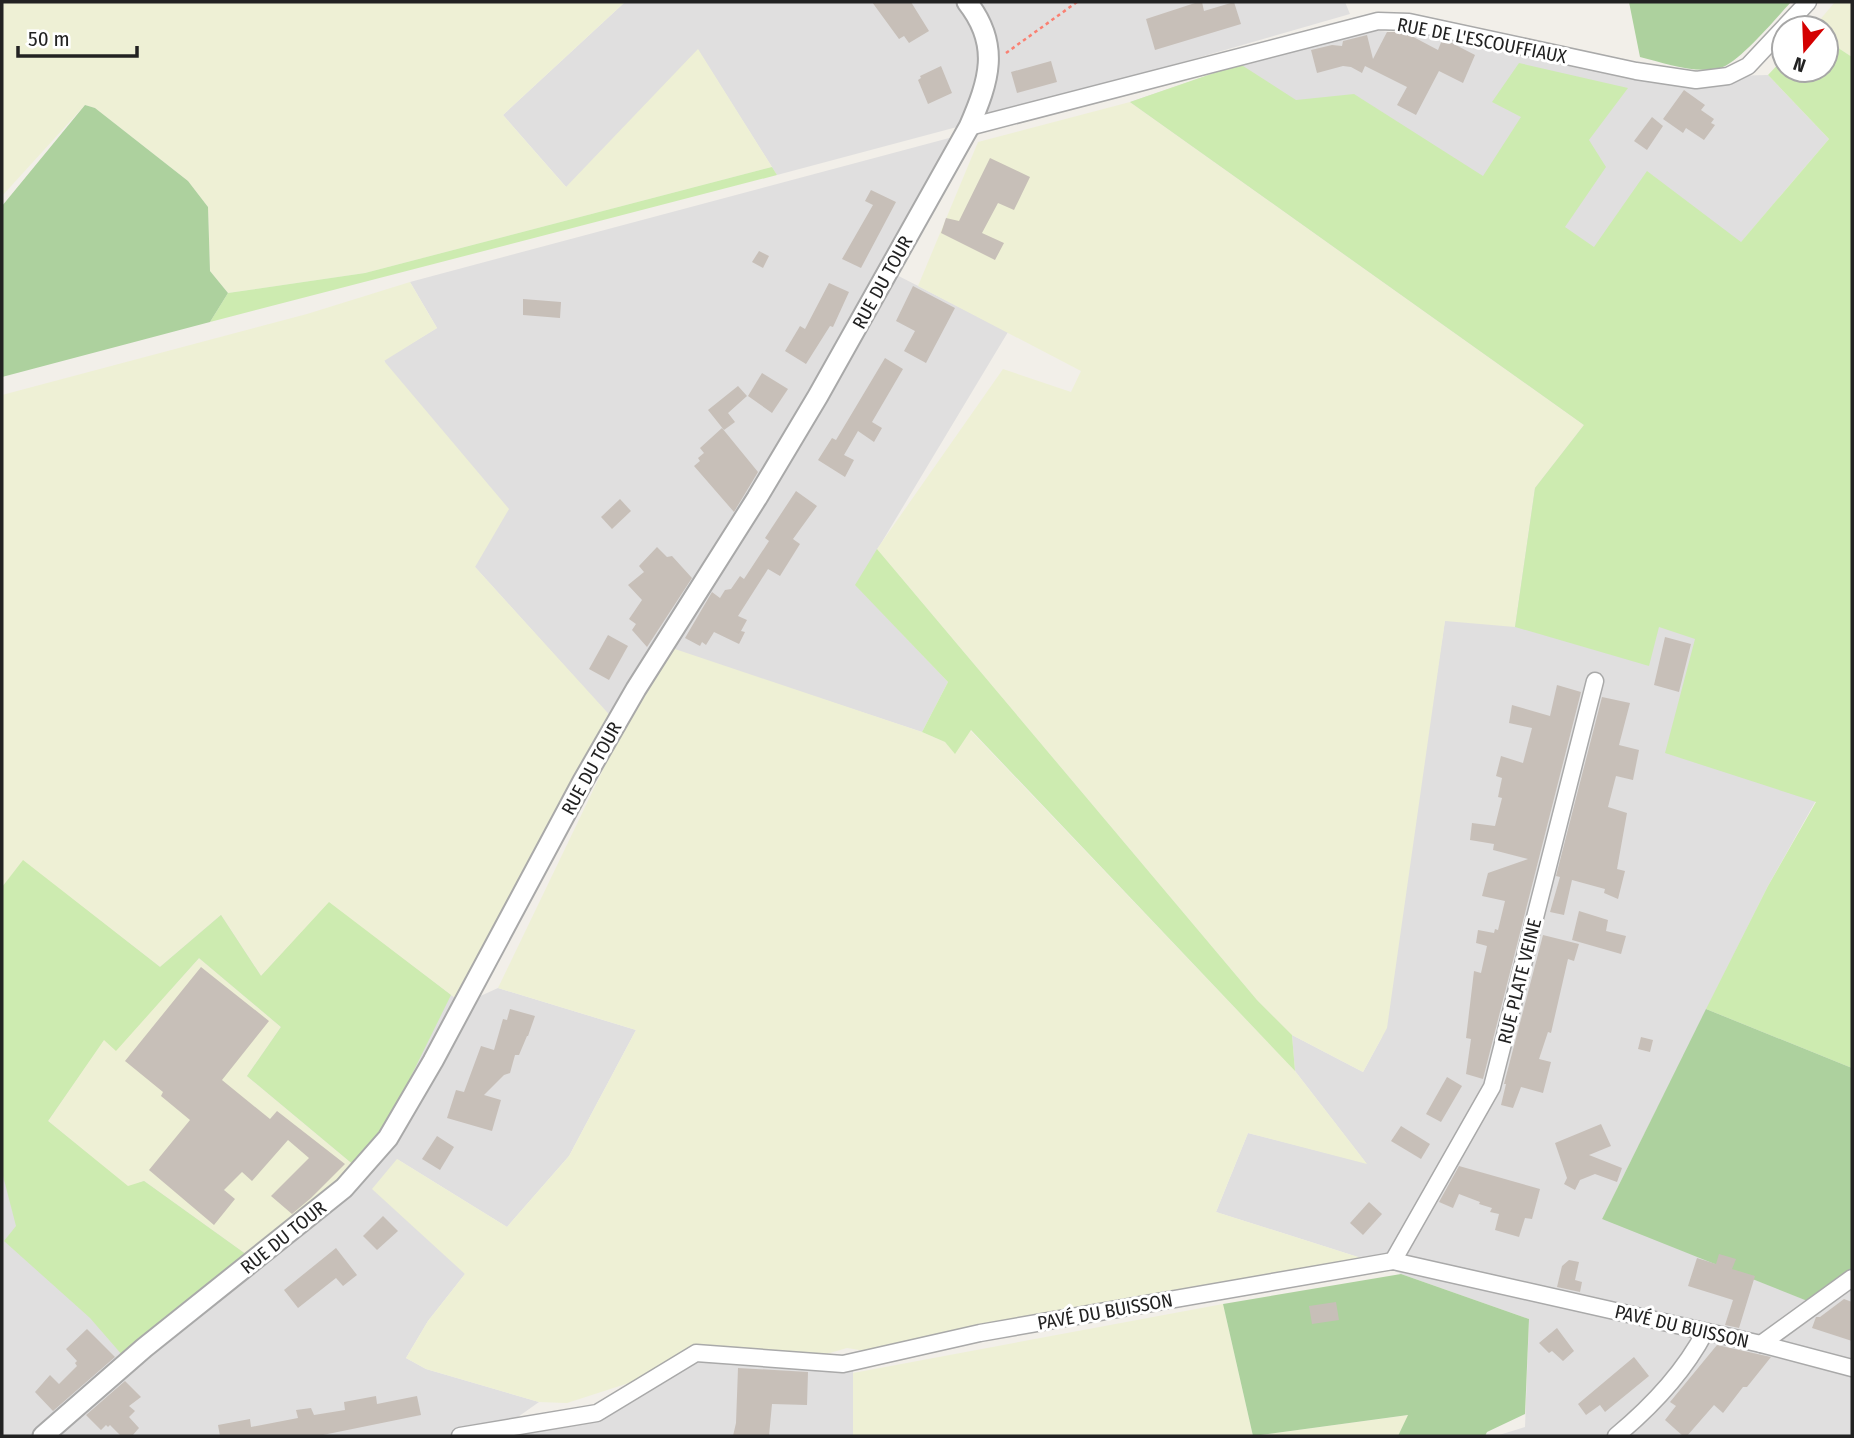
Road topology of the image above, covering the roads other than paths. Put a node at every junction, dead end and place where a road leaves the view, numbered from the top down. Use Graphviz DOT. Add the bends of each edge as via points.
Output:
graph roads {
  1 [pos="967,2"];
  2 [pos="1808,2"];
  3 [pos="969,127"];
  4 [pos="1595,681"];
  5 [pos="1393,1261"];
  6 [pos="1852,1278"];
  7 [pos="1705,1332"];
  8 [pos="1761,1344"];
  9 [pos="1852,1368"];
  10 [pos="43,1436"];
  11 [pos="460,1436"];
  12 [pos="1616,1436"];
  1 -- 3 [label="street, RUE DU TOUR" via="984,29 990,65"];
  2 -- 3 [label="street, RUE DE L'ESCOUFFIAUX" via="1748,66 1728,76 1696,80 1636,71 1409,22 1378,21"];
  3 -- 10 [label="street, RUE DU TOUR" via="818,396 635,689 388,1138 344,1188 144,1348"];
  4 -- 5 [label="street, RUE PLATE VEINE" via="1492,1087"];
  5 -- 7 [label="street, PAVÉ DU BUISSON"];
  5 -- 11 [label="street, PAVÉ DU BUISSON" via="980,1333 843,1364 696,1353 597,1413"];
  6 -- 8 [label="street"];
  7 -- 8 [label="street, PAVÉ DU BUISSON"];
  7 -- 12 [label="street" via="1693,1355 1644,1413"];
  8 -- 9 [label="street, PAVÉ DU BUISSON"];
}
